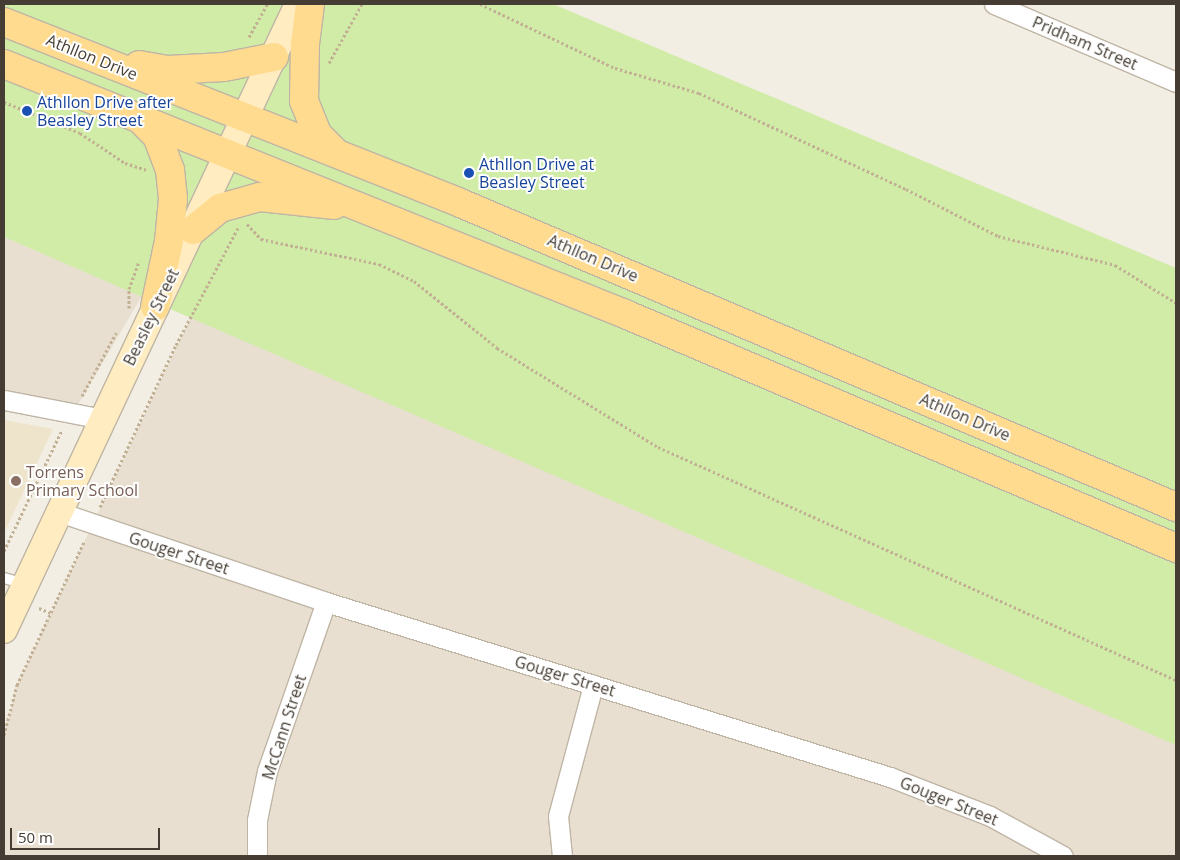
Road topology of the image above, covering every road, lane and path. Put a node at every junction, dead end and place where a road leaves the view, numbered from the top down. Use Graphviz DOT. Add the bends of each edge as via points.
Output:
graph roads {
  1 [pos="267,4"];
  2 [pos="298,4"];
  3 [pos="310,4"];
  4 [pos="480,4"];
  5 [pos="994,4"];
  6 [pos="4,22"];
  7 [pos="244,42"];
  8 [pos="91,56"];
  9 [pos="274,56"];
  10 [pos="4,64"];
  11 [pos="1176,82"];
  12 [pos="4,102"];
  13 [pos="246,118"];
  14 [pos="139,119"];
  15 [pos="229,154"];
  16 [pos="336,154"];
  17 [pos="156,170"];
  18 [pos="364,208"];
  19 [pos="193,230"];
  20 [pos="142,253"];
  21 [pos="1176,303"];
  22 [pos="155,307"];
  23 [pos="124,317"];
  24 [pos="120,326"];
  25 [pos="4,400"];
  26 [pos="73,413"];
  27 [pos="103,419"];
  28 [pos="56,426"];
  29 [pos="63,430"];
  30 [pos="1176,507"];
  31 [pos="59,512"];
  32 [pos="92,524"];
  33 [pos="1176,548"];
  34 [pos="4,551"];
  35 [pos="15,581"];
  36 [pos="326,602"];
  37 [pos="4,630"];
  38 [pos="1176,680"];
  39 [pos="593,685"];
  40 [pos="4,735"];
  41 [pos="258,856"];
  42 [pos="562,856"];
  43 [pos="1063,856"];
  1 -- 7 [label="path" via="253,33"];
  2 -- 9 [label="main road, Beasley Street"];
  3 -- 16 [label="main road" via="305,44 304,101 317,134"];
  4 -- 21 [label="path" via="615,68 699,93 906,189 998,236 1115,265"];
  5 -- 11 [label="street, Pridham Street"];
  6 -- 8 [label="main road, Athllon Drive"];
  8 -- 9 [label="main road" via="168,70 224,67"];
  8 -- 13 [label="main road, Athllon Drive"];
  9 -- 13 [label="main road, Beasley Street"];
  10 -- 14 [label="main road"];
  12 -- 17 [label="path" via="80,133 136,169"];
  13 -- 15 [label="main road, Beasley Street"];
  13 -- 16 [label="main road, Athllon Drive"];
  14 -- 15 [label="main road"];
  14 -- 22 [label="main road" via="157,136 170,170 173,199 169,241"];
  15 -- 18 [label="main road"];
  15 -- 19 [label="main road, Beasley Street"];
  16 -- 30 [label="main road, Athllon Drive" via="635,276"];
  18 -- 19 [label="main road" via="260,197 220,208"];
  18 -- 33 [label="main road" via="625,314"];
  19 -- 22 [label="main road, Beasley Street"];
  20 -- 23 [label="path" via="128,289 129,308"];
  22 -- 27 [label="main road, Beasley Street"];
  24 -- 26 [label="path"];
  25 -- 26 [label="street"];
  26 -- 27 [label="street"];
  26 -- 29 [label="path"];
  27 -- 31 [label="main road, Beasley Street"];
  28 -- 29 [label="path"];
  29 -- 34 [label="path"];
  31 -- 32 [label="street, Gouger Street"];
  31 -- 35 [label="main road, Beasley Street"];
  32 -- 36 [label="street, Gouger Street"];
  32 -- 38 [label="path" via="176,345 244,217 250,229 261,239 379,264 414,281 498,348 658,447"];
  32 -- 40 [label="path" via="17,685"];
  35 -- 37 [label="main road, Beasley Street"];
  36 -- 39 [label="street, Gouger Street"];
  36 -- 41 [label="street, McCann Street" via="268,771 257,820"];
  39 -- 42 [label="street" via="558,816"];
  39 -- 43 [label="street, Gouger Street" via="890,777 990,816"];
}
